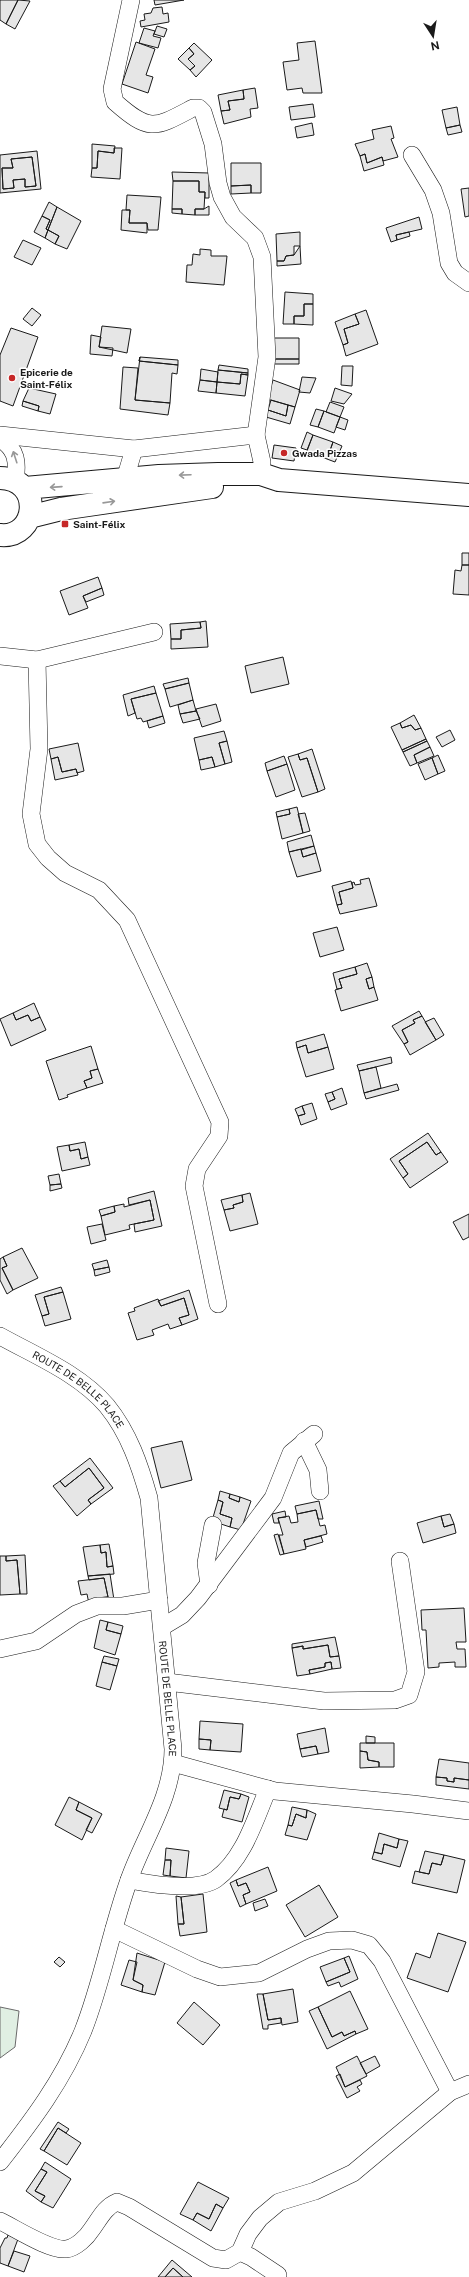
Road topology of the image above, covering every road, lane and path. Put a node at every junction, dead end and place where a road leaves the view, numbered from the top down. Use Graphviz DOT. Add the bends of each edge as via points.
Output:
graph roads {
  1 [pos="131,0"];
  2 [pos="412,155"];
  3 [pos="469,283"];
  4 [pos="0,435"];
  5 [pos="256,435"];
  6 [pos="0,439"];
  7 [pos="134,449"];
  8 [pos="270,477"];
  9 [pos="125,479"];
  10 [pos="13,482"];
  11 [pos="469,496"];
  12 [pos="29,517"];
  13 [pos="0,535"];
  14 [pos="154,632"];
  15 [pos="0,656"];
  16 [pos="37,660"];
  17 [pos="218,1304"];
  18 [pos="0,1336"];
  19 [pos="320,1491"];
  20 [pos="213,1525"];
  21 [pos="400,1561"];
  22 [pos="209,1585"];
  23 [pos="159,1600"];
  24 [pos="162,1627"];
  25 [pos="0,1648"];
  26 [pos="167,1682"];
  27 [pos="173,1763"];
  28 [pos="268,1789"];
  29 [pos="469,1811"];
  30 [pos="129,1880"];
  31 [pos="114,1929"];
  32 [pos="469,2084"];
  33 [pos="450,2092"];
  34 [pos="0,2162"];
  35 [pos="0,2221"];
  36 [pos="240,2252"];
  37 [pos="278,2274"];
  1 -- 5 [label="street" via="112,89 115,102 143,122 154,125 163,124 193,108 203,112 213,144 222,197 234,217 255,238 262,256 267,357"];
  2 -- 3 [label="street" via="434,190 441,213 449,263 455,273"];
  4 -- 7 [label="street"];
  5 -- 7 [label="street"];
  5 -- 8 [label="street" via="262,462"];
  10 -- 6 [label="street, one-way" via="17,459 13,451"];
  7 -- 9 [label="street"];
  8 -- 9 [label="main road, one-way" via="181,475"];
  8 -- 11 [label="main road"];
  12 -- 8 [label="main road, one-way" via="61,509 201,488 257,486"];
  9 -- 10 [label="main road, one-way"];
  10 -- 12 [label="main road" via="30,497 32,507"];
  12 -- 13 [label="main road" via="19,530"];
  14 -- 16 [label="street"];
  15 -- 16 [label="street"];
  16 -- 17 [label="street" via="38,749 31,814 37,844 65,873 99,890 127,920 220,1122 219,1136 197,1169 194,1186"];
  18 -- 23 [label="street, ROUTE DE BELLE PLACE" via="86,1386 107,1406 123,1431 140,1464 149,1498"];
  19 -- 22 [label="street" via="318,1470 309,1438 291,1453 273,1498"];
  20 -- 22 [label="street" via="207,1556"];
  21 -- 26 [label="street" via="416,1672 409,1695 395,1700 324,1702"];
  22 -- 24 [label="street" via="182,1615"];
  23 -- 24 [label="street, ROUTE DE BELLE PLACE"];
  23 -- 25 [label="street" via="123,1606 97,1606 76,1614 36,1641"];
  24 -- 26 [label="street, ROUTE DE BELLE PLACE"];
  26 -- 27 [label="street, ROUTE DE BELLE PLACE"];
  27 -- 28 [label="street"];
  27 -- 30 [label="street, ROUTE DE BELLE PLACE" via="168,1790"];
  28 -- 29 [label="street"];
  28 -- 30 [label="street" via="244,1845 230,1866 216,1880 164,1886"];
  30 -- 31 [label="street, ROUTE DE BELLE PLACE"];
  31 -- 33 [label="street" via="197,1969 220,1977 259,1973 329,1941 352,1940 369,1944 382,1961"];
  31 -- 34 [label="street, ROUTE DE BELLE PLACE" via="83,2031 68,2063 46,2102"];
  32 -- 33 [label="street"];
  33 -- 36 [label="street" via="353,2173 315,2191 279,2202 260,2218 248,2234"];
  35 -- 36 [label="street" via="51,2246 65,2249 79,2243 108,2206 117,2202 213,2258 226,2260"];
  36 -- 37 [label="street"];
}
